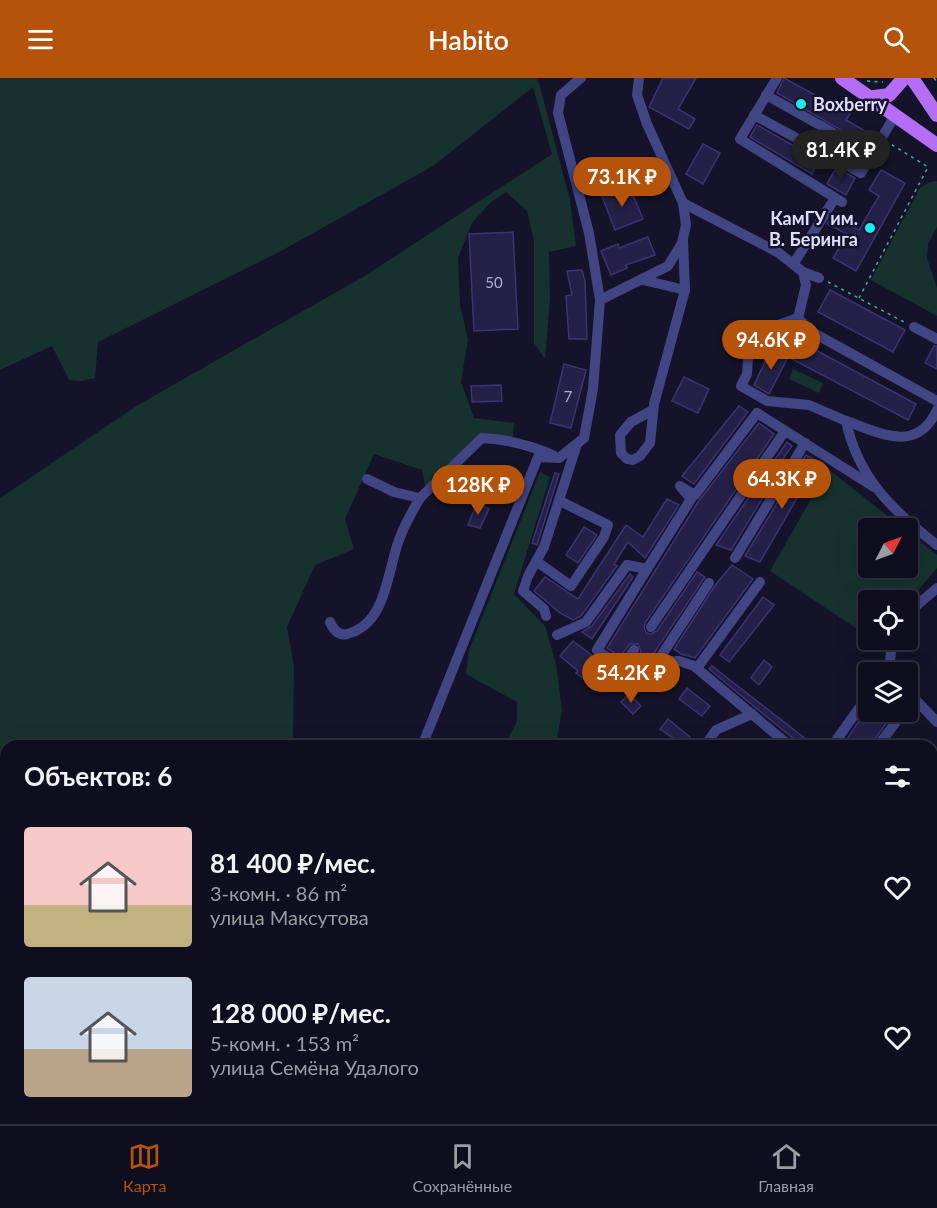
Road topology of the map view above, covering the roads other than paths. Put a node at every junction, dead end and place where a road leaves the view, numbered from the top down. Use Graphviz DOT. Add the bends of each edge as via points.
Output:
graph roads {
  1 [pos="581,78"];
  2 [pos="639,78"];
  3 [pos="777,78"];
  4 [pos="842,78"];
  5 [pos="904,78"];
  6 [pos="912,78"];
  7 [pos="766,95"];
  8 [pos="867,98"];
  9 [pos="754,115"];
  10 [pos="937,116"];
  11 [pos="894,117"];
  12 [pos="937,145"];
  13 [pos="822,152"];
  14 [pos="683,203"];
  15 [pos="682,240"];
  16 [pos="794,263"];
  17 [pos="803,272"];
  18 [pos="819,278"];
  19 [pos="643,280"];
  20 [pos="685,290"];
  21 [pos="600,300"];
  22 [pos="798,318"];
  23 [pos="914,327"];
  24 [pos="937,339"];
  25 [pos="937,401"];
  26 [pos="653,410"];
  27 [pos="937,410"];
  28 [pos="846,421"];
  29 [pos="785,431"];
  30 [pos="805,443"];
  31 [pos="577,444"];
  32 [pos="559,458"];
  33 [pos="367,478"];
  34 [pos="874,487"];
  35 [pos="420,498"];
  36 [pos="560,501"];
  37 [pos="937,545"];
  38 [pos="735,558"];
  39 [pos="536,561"];
  40 [pos="646,569"];
  41 [pos="760,582"];
  42 [pos="709,583"];
  43 [pos="937,588"];
  44 [pos="918,604"];
  45 [pos="546,616"];
  46 [pos="330,622"];
  47 [pos="651,627"];
  48 [pos="557,635"];
  49 [pos="634,650"];
  50 [pos="657,662"];
  51 [pos="622,668"];
  52 [pos="697,668"];
  53 [pos="918,706"];
  54 [pos="858,710"];
  55 [pos="752,714"];
  56 [pos="896,722"];
  57 [pos="937,722"];
  58 [pos="424,740"];
  59 [pos="709,740"];
  60 [pos="783,740"];
  61 [pos="836,740"];
  62 [pos="882,740"];
  1 -- 21 [label="street" via="561,95 558,113 589,233"];
  2 -- 14 [label="street" via="637,95 647,124"];
  3 -- 7 [label="street"];
  4 -- 8 [label="main road"];
  5 -- 8 [label="main road" via="889,95"];
  6 -- 10 [label="main road"];
  7 -- 9 [label="street"];
  7 -- 13 [label="street" via="832,132"];
  8 -- 11 [label="main road"];
  9 -- 13 [label="street"];
  9 -- 16 [label="street" via="740,139 839,200"];
  11 -- 12 [label="main road"];
  11 -- 13 [label="street" via="861,173"];
  14 -- 15 [label="street" via="686,225"];
  14 -- 16 [label="street"];
  15 -- 19 [label="street" via="668,266"];
  15 -- 20 [label="street"];
  16 -- 17 [label="street"];
  17 -- 18 [label="street"];
  17 -- 22 [label="street" via="806,285"];
  19 -- 20 [label="street"];
  19 -- 21 [label="street"];
  20 -- 26 [label="street"];
  21 -- 31 [label="street" via="593,389 584,438"];
  22 -- 25 [label="street" via="810,331"];
  22 -- 28 [label="street" via="772,327 748,358 741,386 767,401 809,405"];
  23 -- 24 [label="street"];
  26 -- 26 [label="street" via="631,422 620,435 621,453 627,459 640,456 650,443"];
  27 -- 28 [label="street" via="931,424 908,438"];
  28 -- 34 [label="street" via="849,438"];
  29 -- 30 [label="street"];
  29 -- 40 [label="street" via="757,413 695,495 680,486 691,499"];
  29 -- 47 [label="street"];
  30 -- 34 [label="street"];
  30 -- 38 [label="street"];
  31 -- 32 [label="street"];
  31 -- 36 [label="street"];
  32 -- 35 [label="street" via="526,444 482,438"];
  32 -- 58 [label="street" via="538,458"];
  33 -- 35 [label="street" via="394,492"];
  34 -- 37 [label="street" via="889,506"];
  35 -- 46 [label="street" via="404,526 385,590 370,621 343,634"];
  36 -- 39 [label="street"];
  36 -- 39 [label="street" via="608,525 604,537 571,586"];
  39 -- 45 [label="street" via="523,591 544,609"];
  40 -- 48 [label="street" via="627,565 586,622"];
  40 -- 51 [label="street" via="597,650"];
  41 -- 52 [label="street"];
  42 -- 50 [label="street"];
  43 -- 44 [label="street"];
  49 -- 51 [label="street"];
  50 -- 51 [label="street" via="649,681"];
  50 -- 52 [label="street" via="679,661"];
  52 -- 55 [label="street"];
  53 -- 57 [label="street"];
  54 -- 61 [label="street"];
  55 -- 59 [label="street" via="716,730"];
  55 -- 60 [label="street"];
  56 -- 62 [label="street"];
}
